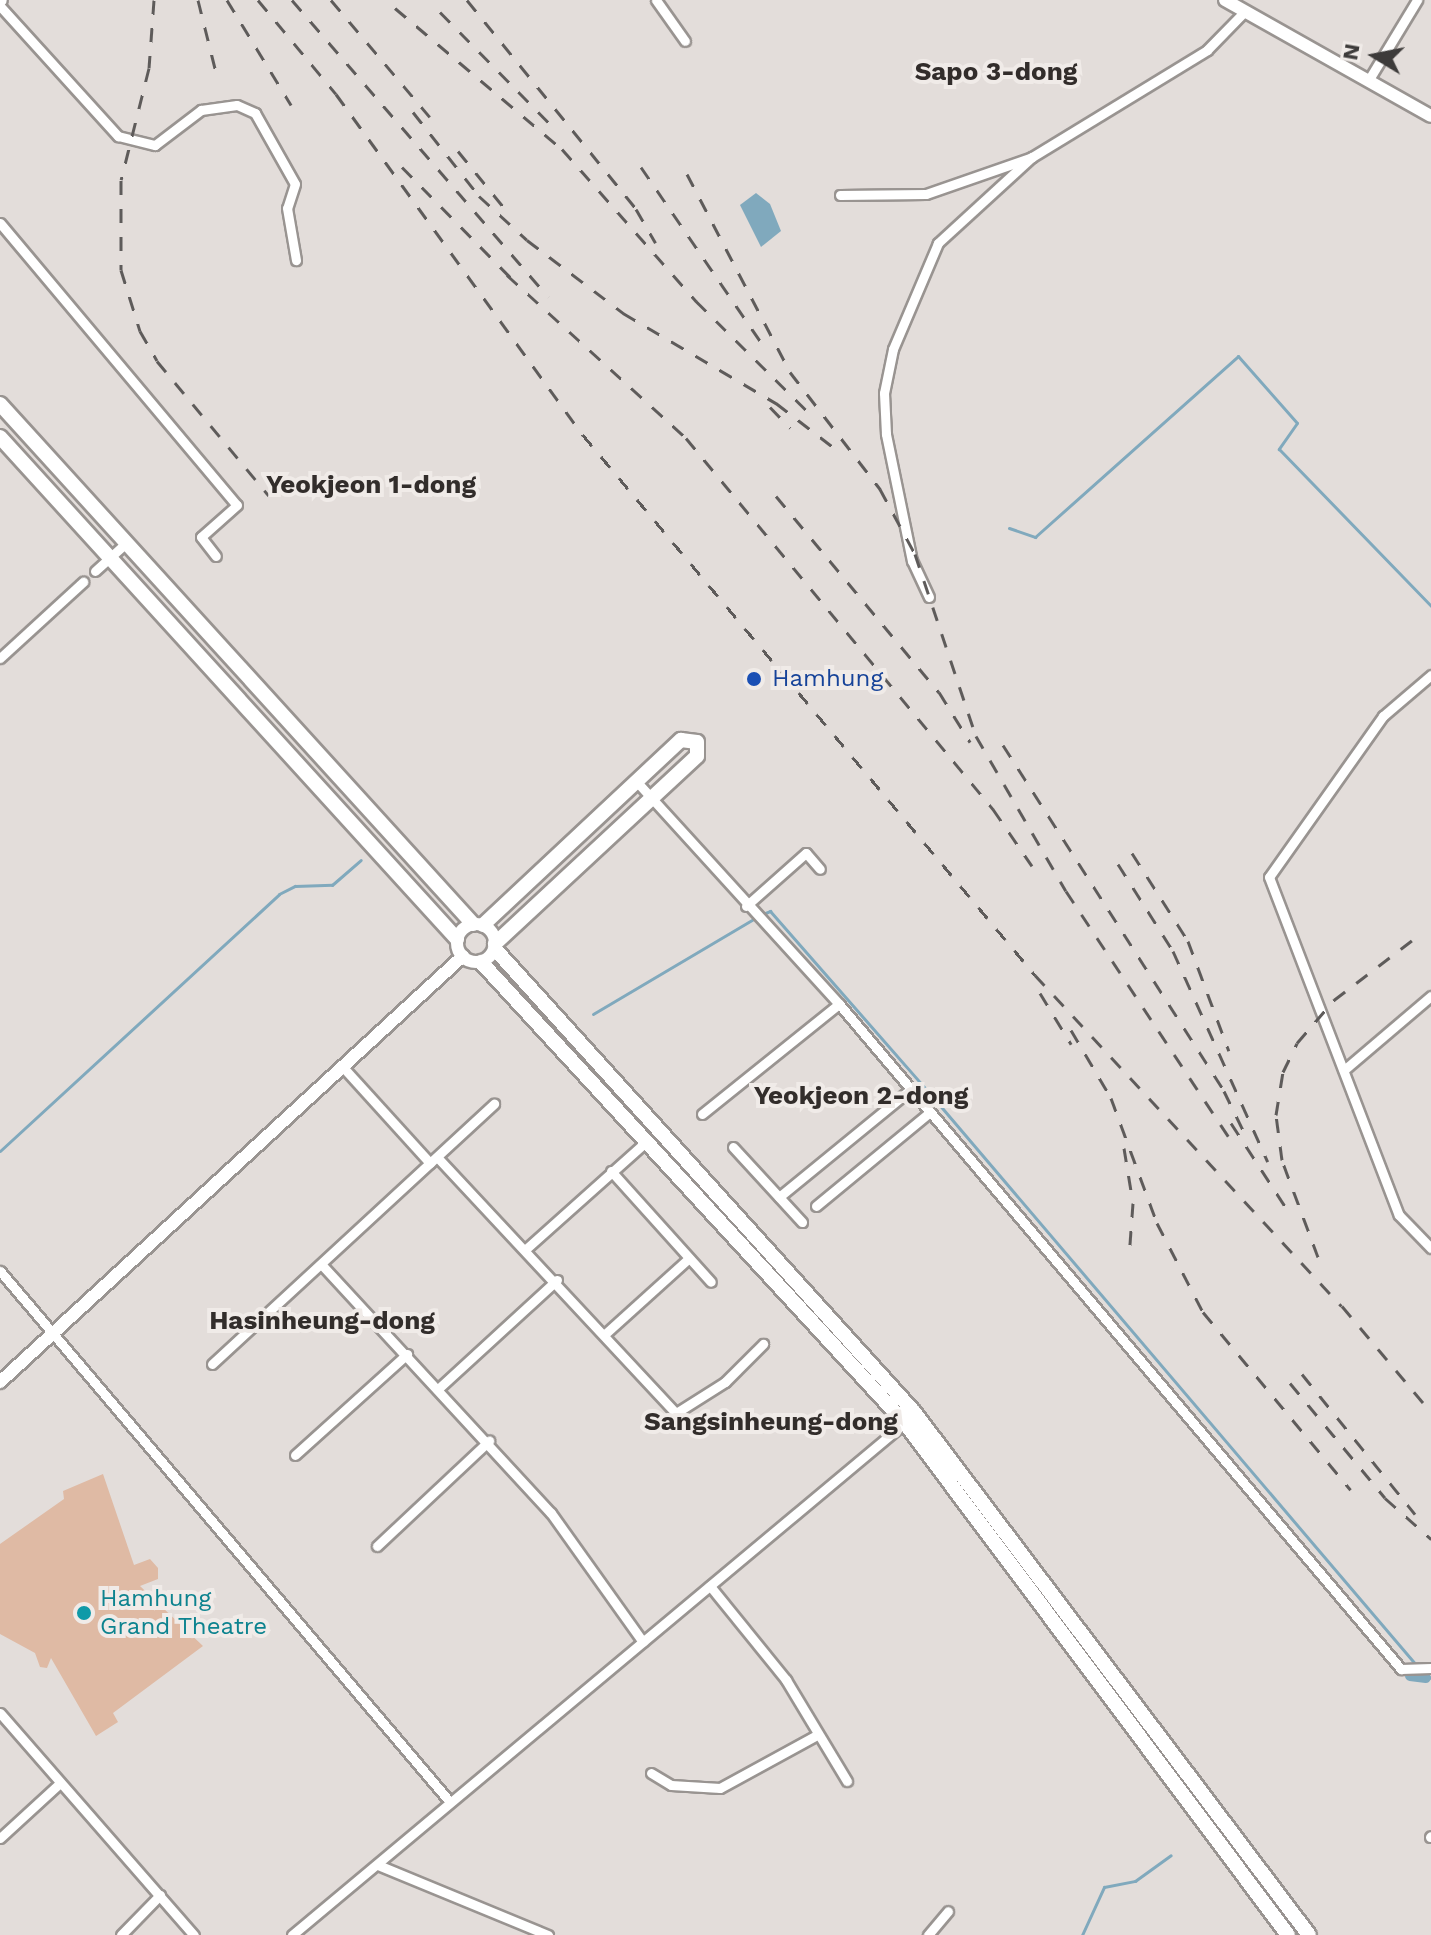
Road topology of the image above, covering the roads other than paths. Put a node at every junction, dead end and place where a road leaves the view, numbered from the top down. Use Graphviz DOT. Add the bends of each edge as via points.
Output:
graph roads {
  1 [pos="656,0"];
  2 [pos="1225,0"];
  3 [pos="1417,0"];
  4 [pos="0,2"];
  5 [pos="1245,11"];
  6 [pos="685,41"];
  7 [pos="1368,81"];
  8 [pos="1431,116"];
  9 [pos="1032,157"];
  10 [pos="840,195"];
  11 [pos="0,223"];
  12 [pos="296,260"];
  13 [pos="0,404"];
  14 [pos="0,437"];
  15 [pos="126,543"];
  16 [pos="111,556"];
  17 [pos="216,556"];
  18 [pos="95,571"];
  19 [pos="83,582"];
  20 [pos="929,597"];
  21 [pos="1,655"];
  22 [pos="1431,675"];
  23 [pos="637,782"];
  24 [pos="651,798"];
  25 [pos="820,869"];
  26 [pos="746,906"];
  27 [pos="478,924"];
  28 [pos="457,939"];
  29 [pos="495,946"];
  30 [pos="463,956"];
  31 [pos="481,962"];
  32 [pos="1431,996"];
  33 [pos="839,1004"];
  34 [pos="342,1066"];
  35 [pos="1344,1070"];
  36 [pos="911,1089"];
  37 [pos="494,1104"];
  38 [pos="930,1112"];
  39 [pos="702,1114"];
  40 [pos="648,1140"];
  41 [pos="733,1147"];
  42 [pos="434,1160"];
  43 [pos="611,1171"];
  44 [pos="779,1197"];
  45 [pos="816,1206"];
  46 [pos="802,1222"];
  47 [pos="527,1248"];
  48 [pos="1431,1248"];
  49 [pos="689,1258"];
  50 [pos="321,1264"];
  51 [pos="0,1271"];
  52 [pos="557,1280"];
  53 [pos="711,1282"];
  54 [pos="56,1330"];
  55 [pos="605,1334"];
  56 [pos="763,1344"];
  57 [pos="407,1354"];
  58 [pos="212,1364"];
  59 [pos="0,1382"];
  60 [pos="439,1388"];
  61 [pos="910,1418"];
  62 [pos="489,1441"];
  63 [pos="295,1455"];
  64 [pos="377,1546"];
  65 [pos="710,1586"];
  66 [pos="643,1642"];
  67 [pos="1431,1668"];
  68 [pos="0,1713"];
  69 [pos="817,1735"];
  70 [pos="651,1773"];
  71 [pos="847,1781"];
  72 [pos="60,1783"];
  73 [pos="450,1802"];
  74 [pos="0,1838"];
  75 [pos="378,1865"];
  76 [pos="160,1895"];
  77 [pos="948,1911"];
  78 [pos="121,1935"];
  79 [pos="194,1935"];
  80 [pos="292,1935"];
  81 [pos="548,1935"];
  82 [pos="928,1935"];
  83 [pos="1288,1935"];
  84 [pos="1309,1935"];
  1 -- 6 [label="street"];
  2 -- 5 [label="street"];
  3 -- 7 [label="street"];
  4 -- 12 [label="street" via="118,136 155,145 201,110 237,105 255,113 295,184 287,208"];
  5 -- 7 [label="street"];
  5 -- 9 [label="street" via="1207,50"];
  7 -- 8 [label="street"];
  9 -- 10 [label="street" via="926,194"];
  9 -- 20 [label="street" via="938,243 893,349 884,393 886,434 912,561"];
  11 -- 17 [label="street" via="237,505 201,537"];
  13 -- 15 [label="main road"];
  14 -- 16 [label="main road"];
  15 -- 16 [label="street"];
  15 -- 27 [label="main road"];
  16 -- 18 [label="street"];
  16 -- 28 [label="main road"];
  19 -- 21 [label="street"];
  22 -- 35 [label="street" via="1383,716 1269,877"];
  23 -- 24 [label="street"];
  23 -- 24 [label="main road" via="684,738 697,742 697,756"];
  23 -- 27 [label="main road"];
  24 -- 26 [label="street"];
  24 -- 29 [label="main road"];
  25 -- 26 [label="street" via="806,853"];
  26 -- 33 [label="street"];
  27 -- 28 [label="street"];
  27 -- 29 [label="street"];
  28 -- 30 [label="street"];
  29 -- 31 [label="street"];
  29 -- 61 [label="main road"];
  30 -- 31 [label="street"];
  30 -- 34 [label="street"];
  31 -- 40 [label="main road"];
  32 -- 35 [label="street"];
  33 -- 36 [label="street"];
  33 -- 39 [label="street"];
  34 -- 42 [label="street"];
  34 -- 54 [label="street"];
  35 -- 48 [label="street" via="1399,1215"];
  36 -- 38 [label="street"];
  36 -- 44 [label="street"];
  37 -- 42 [label="street"];
  38 -- 45 [label="street"];
  38 -- 67 [label="street" via="1401,1669"];
  40 -- 43 [label="street"];
  40 -- 61 [label="main road"];
  41 -- 44 [label="street"];
  42 -- 47 [label="street"];
  42 -- 50 [label="street"];
  43 -- 47 [label="street"];
  43 -- 49 [label="street"];
  44 -- 46 [label="street"];
  47 -- 52 [label="street"];
  49 -- 53 [label="street"];
  49 -- 55 [label="street"];
  50 -- 57 [label="street"];
  50 -- 58 [label="street"];
  51 -- 54 [label="street"];
  52 -- 55 [label="street"];
  52 -- 60 [label="street"];
  54 -- 59 [label="street"];
  54 -- 73 [label="street"];
  55 -- 56 [label="street" via="676,1413 725,1382"];
  57 -- 60 [label="street"];
  57 -- 63 [label="street"];
  60 -- 62 [label="street"];
  61 -- 65 [label="street"];
  61 -- 83 [label="main road"];
  61 -- 84 [label="main road"];
  62 -- 64 [label="street"];
  62 -- 66 [label="street" via="574,1541"];
  65 -- 66 [label="street"];
  65 -- 69 [label="street" via="786,1680"];
  66 -- 73 [label="street"];
  68 -- 72 [label="street"];
  69 -- 70 [label="street" via="720,1788 671,1785"];
  69 -- 71 [label="street"];
  72 -- 74 [label="street"];
  72 -- 76 [label="street"];
  73 -- 75 [label="street"];
  75 -- 80 [label="street"];
  75 -- 81 [label="street"];
  76 -- 78 [label="street"];
  76 -- 79 [label="street"];
  77 -- 82 [label="street"];
}
